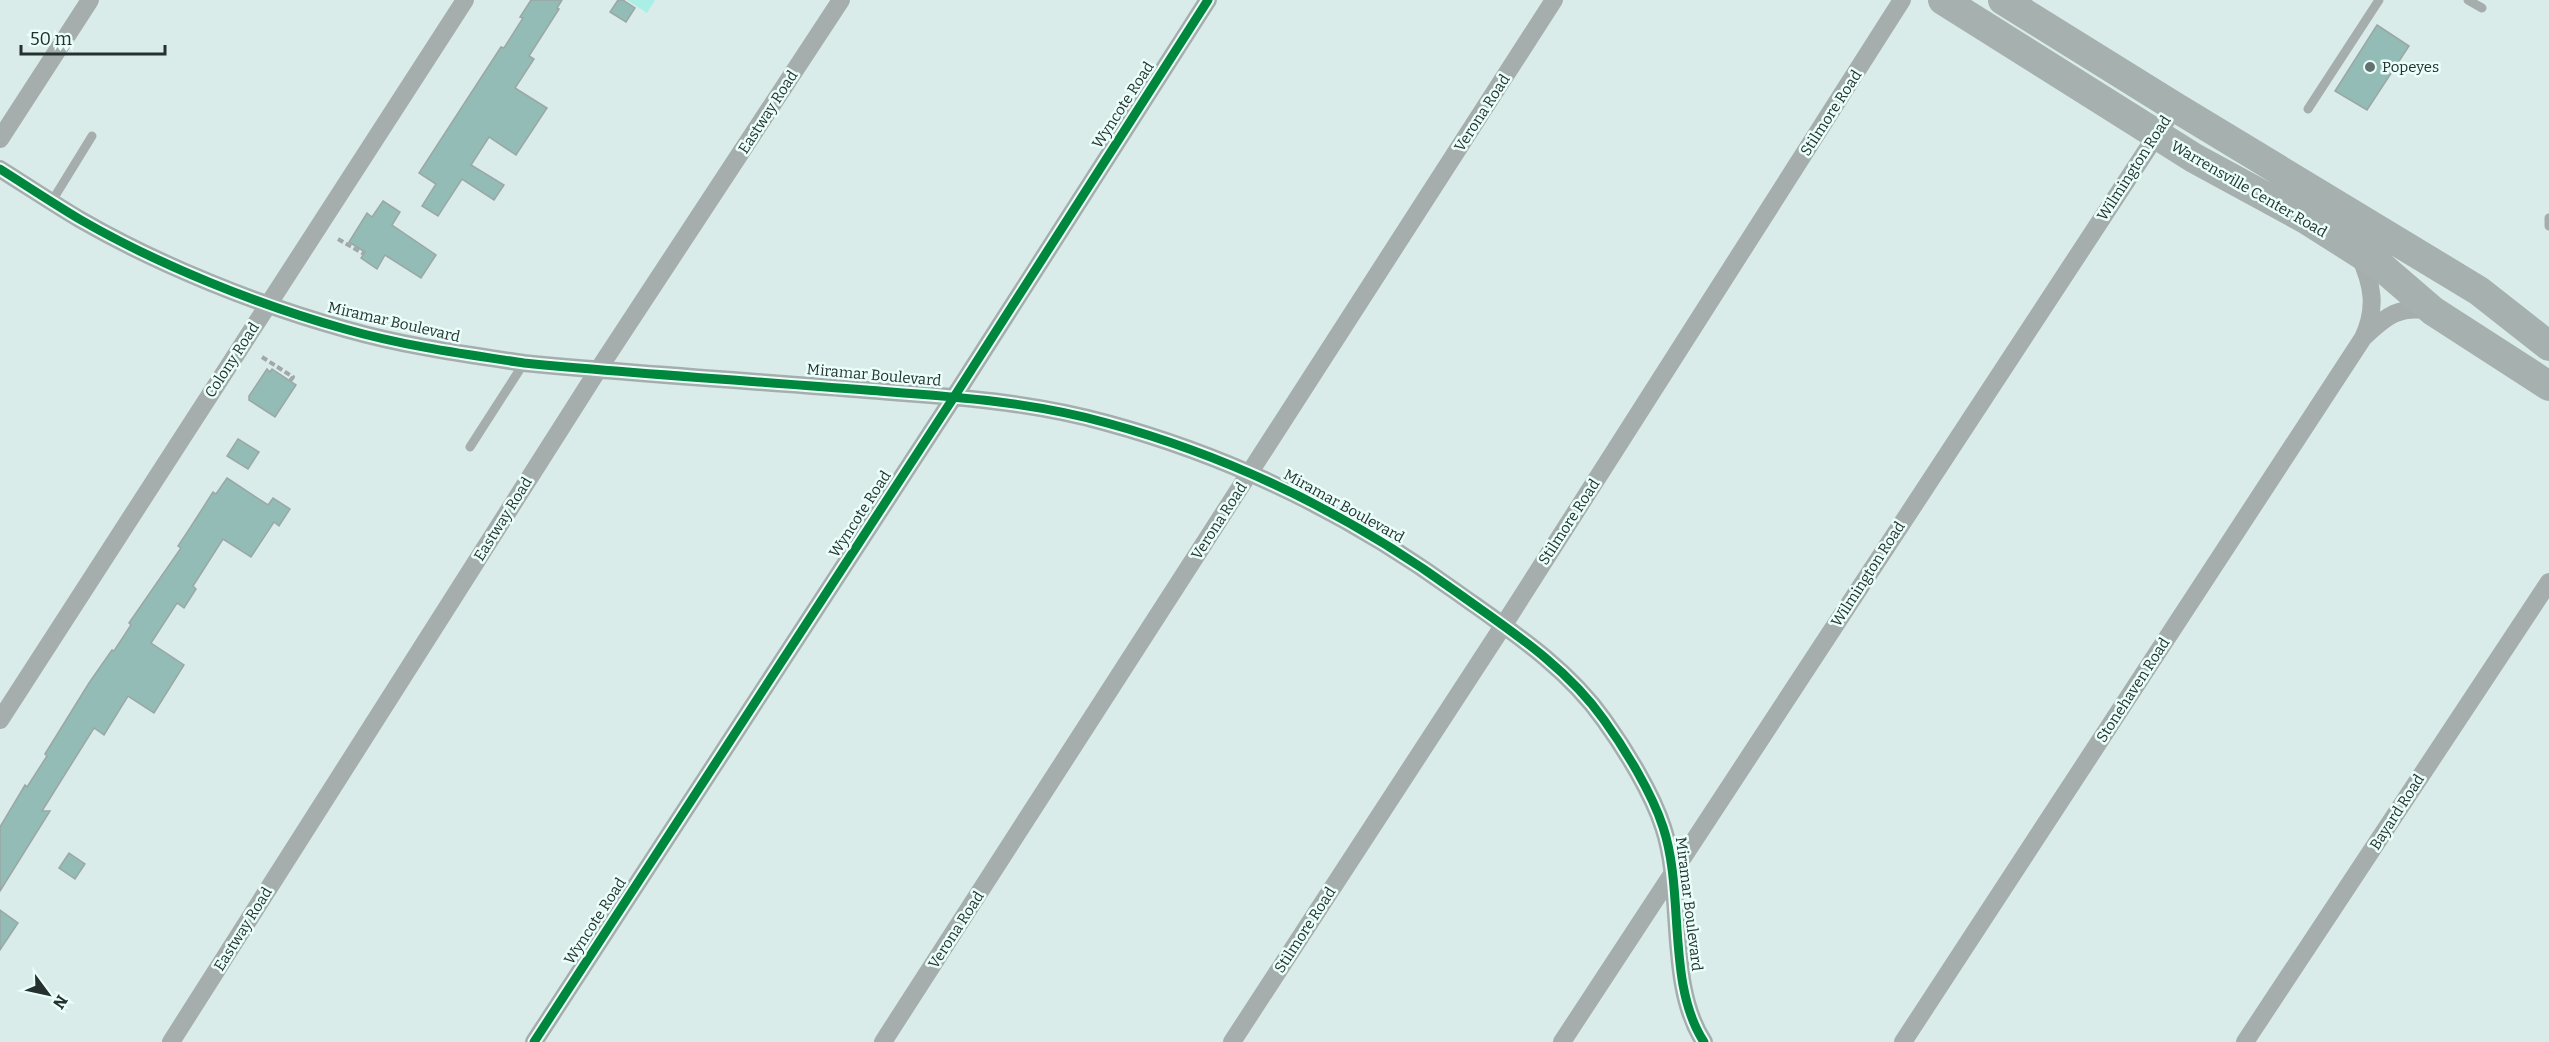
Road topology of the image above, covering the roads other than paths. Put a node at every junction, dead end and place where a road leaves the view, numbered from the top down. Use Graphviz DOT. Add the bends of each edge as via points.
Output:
graph roads {
  1 [pos="90,0"];
  2 [pos="465,0"];
  3 [pos="841,0"];
  4 [pos="1208,0"];
  5 [pos="1554,0"];
  6 [pos="1902,0"];
  7 [pos="1943,0"];
  8 [pos="2003,0"];
  9 [pos="2379,0"];
  10 [pos="2468,0"];
  11 [pos="2482,8"];
  12 [pos="2175,107"];
  13 [pos="2308,109"];
  14 [pos="2156,135"];
  15 [pos="92,136"];
  16 [pos="0,139"];
  17 [pos="0,169"];
  18 [pos="52,201"];
  19 [pos="2549,218"];
  20 [pos="2549,226"];
  21 [pos="2356,251"];
  22 [pos="268,304"];
  23 [pos="2433,311"];
  24 [pos="2363,338"];
  25 [pos="2549,346"];
  26 [pos="524,363"];
  27 [pos="598,370"];
  28 [pos="2549,387"];
  29 [pos="954,397"];
  30 [pos="470,447"];
  31 [pos="1251,473"];
  32 [pos="2549,582"];
  33 [pos="1503,626"];
  34 [pos="0,720"];
  35 [pos="1672,873"];
  36 [pos="171,1042"];
  37 [pos="534,1042"];
  38 [pos="883,1042"];
  39 [pos="1232,1042"];
  40 [pos="1562,1042"];
  41 [pos="1704,1042"];
  42 [pos="1903,1042"];
  43 [pos="2245,1042"];
  1 -- 16 [label="street"];
  2 -- 22 [label="street, Colony Road"];
  3 -- 27 [label="street, Eastway Road"];
  4 -- 29 [label="street, Wyncote Road"];
  5 -- 31 [label="street, Verona Road"];
  6 -- 33 [label="street, Stilmore Road"];
  7 -- 14 [label="main road, Warrensville Center Road"];
  8 -- 12 [label="main road, Warrensville Center Road"];
  9 -- 13 [label="lane"];
  10 -- 11 [label="lane"];
  12 -- 14 [label="street, Wilmington Road"];
  12 -- 25 [label="main road, Warrensville Center Road" via="2479,291"];
  14 -- 21 [label="main road, Warrensville Center Road"];
  14 -- 35 [label="street, Wilmington Road"];
  15 -- 18 [label="lane"];
  17 -- 18 [label="street, Miramar Boulevard"];
  18 -- 22 [label="street, Miramar Boulevard" via="123,243"];
  19 -- 20 [label="lane"];
  21 -- 23 [label="main road, Warrensville Center Road" via="2383,268"];
  21 -- 24 [label="street, Stonehaven Road" via="2373,291 2373,309"];
  22 -- 26 [label="street, Miramar Boulevard" via="396,342"];
  22 -- 34 [label="street, Colony Road"];
  23 -- 24 [label="street, Stonehaven Road" via="2401,310"];
  23 -- 28 [label="main road, Warrensville Center Road"];
  24 -- 42 [label="street, Stonehaven Road"];
  26 -- 27 [label="street, Miramar Boulevard"];
  26 -- 30 [label="lane"];
  27 -- 29 [label="street, Miramar Boulevard"];
  27 -- 36 [label="street, Eastway Road"];
  29 -- 31 [label="street, Miramar Boulevard" via="1105,422"];
  29 -- 37 [label="street, Wyncote Road"];
  31 -- 33 [label="street, Miramar Boulevard" via="1369,533"];
  31 -- 38 [label="street, Verona Road"];
  32 -- 43 [label="street, Bayard Road"];
  33 -- 35 [label="street, Miramar Boulevard" via="1550,662 1604,720 1630,759 1664,827"];
  33 -- 39 [label="street, Stilmore Road"];
  35 -- 40 [label="street, Wilmington Road"];
  35 -- 41 [label="street, Miramar Boulevard" via="1687,1003"];
}
